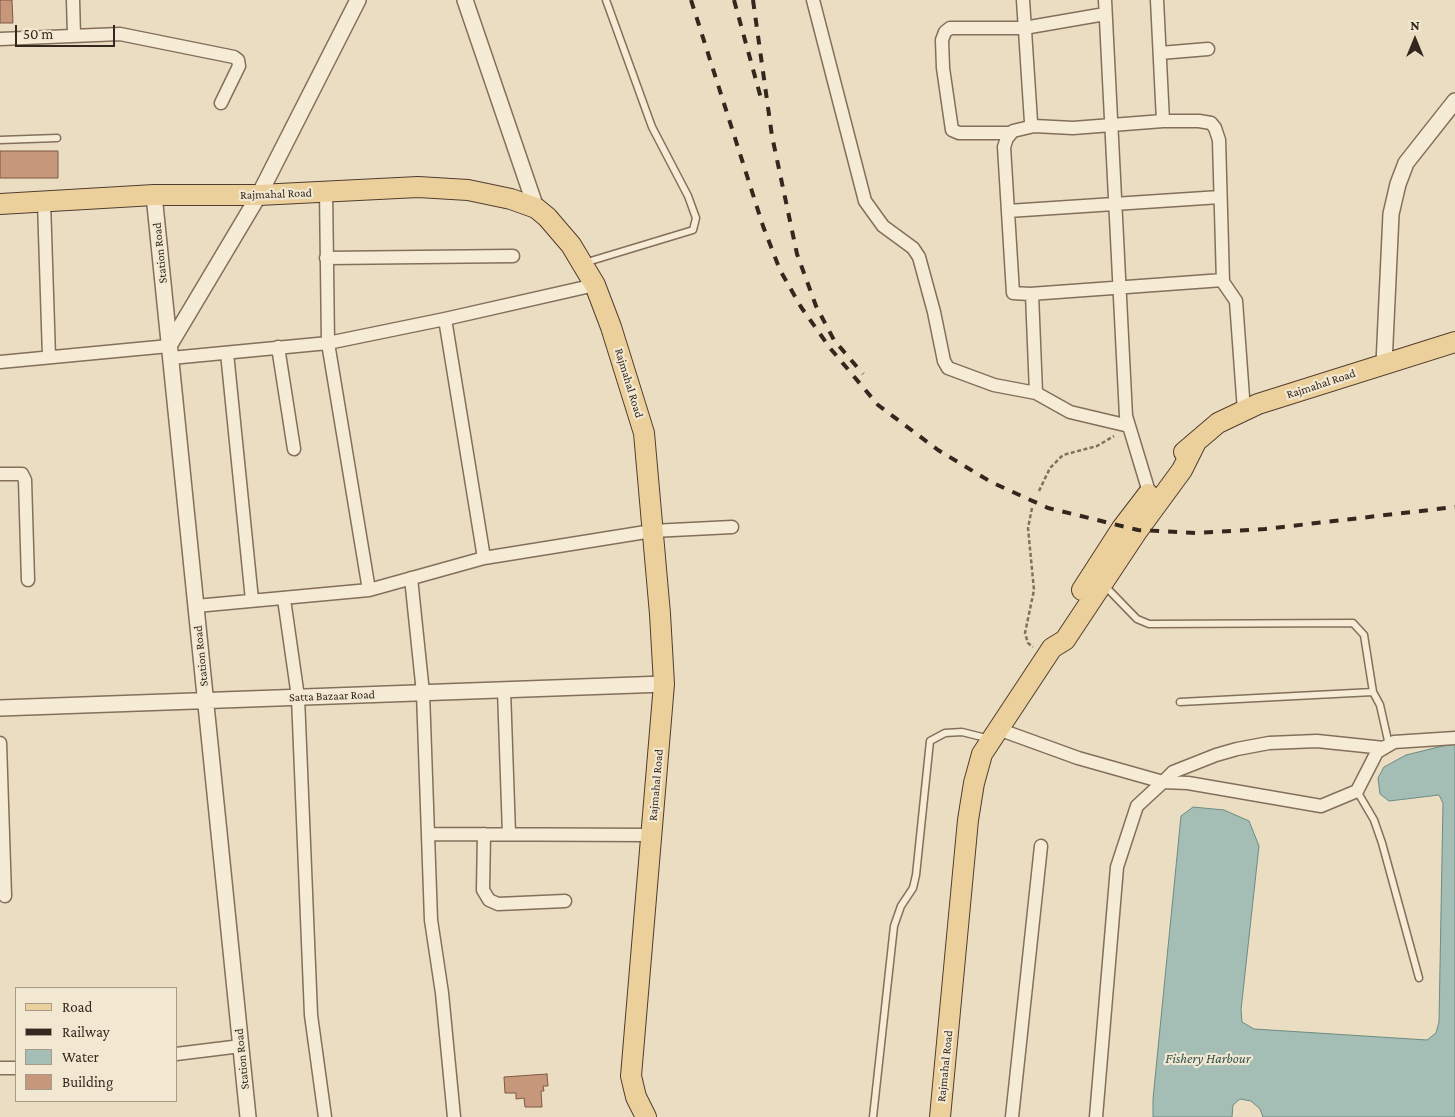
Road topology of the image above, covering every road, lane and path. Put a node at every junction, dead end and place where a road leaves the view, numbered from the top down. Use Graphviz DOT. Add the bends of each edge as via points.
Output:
graph roads {
  1 [pos="74,0"];
  2 [pos="358,0"];
  3 [pos="465,0"];
  4 [pos="606,0"];
  5 [pos="813,0"];
  6 [pos="1023,0"];
  7 [pos="1105,0"];
  8 [pos="1157,0"];
  9 [pos="1105,14"];
  10 [pos="1024,28"];
  11 [pos="74,35"];
  12 [pos="0,39"];
  13 [pos="1208,49"];
  14 [pos="1160,53"];
  15 [pos="1455,101"];
  16 [pos="220,103"];
  17 [pos="1163,121"];
  18 [pos="1034,126"];
  19 [pos="1111,126"];
  20 [pos="1011,133"];
  21 [pos="57,138"];
  22 [pos="0,140"];
  23 [pos="326,191"];
  24 [pos="154,195"];
  25 [pos="259,195"];
  26 [pos="1220,197"];
  27 [pos="44,202"];
  28 [pos="1114,203"];
  29 [pos="0,204"];
  30 [pos="536,208"];
  31 [pos="1008,211"];
  32 [pos="513,256"];
  33 [pos="326,258"];
  34 [pos="583,264"];
  35 [pos="1223,280"];
  36 [pos="595,285"];
  37 [pos="1119,286"];
  38 [pos="1032,294"];
  39 [pos="444,319"];
  40 [pos="1455,342"];
  41 [pos="328,343"];
  42 [pos="278,347"];
  43 [pos="170,352"];
  44 [pos="227,353"];
  45 [pos="49,357"];
  46 [pos="0,362"];
  47 [pos="1384,364"];
  48 [pos="1036,393"];
  49 [pos="1244,411"];
  50 [pos="1126,426"];
  51 [pos="1195,444"];
  52 [pos="294,449"];
  53 [pos="0,474"];
  54 [pos="1039,491"];
  55 [pos="1149,492"];
  56 [pos="1032,508"];
  57 [pos="732,527"];
  58 [pos="652,531"];
  59 [pos="484,558"];
  60 [pos="411,578"];
  61 [pos="28,580"];
  62 [pos="1102,584"];
  63 [pos="369,590"];
  64 [pos="284,599"];
  65 [pos="252,600"];
  66 [pos="196,606"];
  67 [pos="1049,653"];
  68 [pos="664,684"];
  69 [pos="504,690"];
  70 [pos="1373,692"];
  71 [pos="423,693"];
  72 [pos="298,697"];
  73 [pos="205,699"];
  74 [pos="1180,702"];
  75 [pos="0,708"];
  76 [pos="994,734"];
  77 [pos="1455,738"];
  78 [pos="0,743"];
  79 [pos="1387,747"];
  80 [pos="1163,782"];
  81 [pos="1359,787"];
  82 [pos="428,834"];
  83 [pos="484,834"];
  84 [pos="510,834"];
  85 [pos="651,836"];
  86 [pos="1042,846"];
  87 [pos="5,896"];
  88 [pos="566,901"];
  89 [pos="1419,978"];
  90 [pos="241,1046"];
  91 [pos="178,1054"];
  92 [pos="0,1068"];
  93 [pos="15,1068"];
  94 [pos="248,1117"];
  95 [pos="325,1117"];
  96 [pos="454,1117"];
  97 [pos="646,1117"];
  98 [pos="873,1117"];
  99 [pos="940,1117"];
  100 [pos="1012,1117"];
  101 [pos="1096,1117"];
  1 -- 11 [label="street"];
  2 -- 25 [label="street"];
  3 -- 30 [label="street"];
  4 -- 34 [label="lane" via="652,127 696,218 693,230"];
  5 -- 48 [label="street" via="866,201 883,226 913,248 919,257 944,361 948,368 994,385"];
  6 -- 10 [label="street"];
  7 -- 9 [label="street"];
  8 -- 14 [label="street"];
  9 -- 10 [label="street"];
  9 -- 19 [label="street"];
  10 -- 18 [label="street" via="1031,122"];
  10 -- 20 [label="street" via="950,28 942,40 952,130 959,133"];
  11 -- 12 [label="street"];
  11 -- 16 [label="street" via="130,35 234,57 239,66"];
  13 -- 14 [label="street"];
  14 -- 17 [label="street"];
  15 -- 47 [label="street" via="1406,163 1398,184 1391,214"];
  17 -- 19 [label="street"];
  17 -- 26 [label="street" via="1199,121 1210,123 1214,128 1219,140"];
  18 -- 19 [label="street"];
  18 -- 20 [label="street"];
  19 -- 28 [label="street"];
  20 -- 31 [label="street" via="1004,147"];
  21 -- 22 [label="lane"];
  23 -- 25 [label="main road, Rajmahal Road"];
  23 -- 30 [label="main road, Rajmahal Road" via="418,187 468,190"];
  23 -- 33 [label="street"];
  24 -- 25 [label="main road, Rajmahal Road"];
  24 -- 27 [label="main road, Rajmahal Road"];
  24 -- 43 [label="street, Station Road"];
  25 -- 43 [label="street"];
  26 -- 28 [label="street"];
  26 -- 35 [label="street"];
  27 -- 29 [label="main road, Rajmahal Road"];
  27 -- 45 [label="street"];
  28 -- 31 [label="street"];
  28 -- 37 [label="street"];
  30 -- 34 [label="main road, Rajmahal Road" via="561,232"];
  31 -- 38 [label="street" via="1011,288 1013,293"];
  32 -- 33 [label="street"];
  33 -- 41 [label="street"];
  34 -- 36 [label="main road, Rajmahal Road"];
  35 -- 37 [label="street"];
  35 -- 49 [label="street" via="1236,301"];
  36 -- 39 [label="street"];
  36 -- 58 [label="main road, Rajmahal Road" via="644,433"];
  37 -- 38 [label="street"];
  37 -- 50 [label="street"];
  38 -- 48 [label="street"];
  39 -- 41 [label="street"];
  39 -- 59 [label="street"];
  40 -- 47 [label="main road, Rajmahal Road"];
  41 -- 42 [label="street"];
  41 -- 63 [label="street"];
  42 -- 44 [label="street"];
  42 -- 52 [label="street"];
  43 -- 44 [label="street"];
  43 -- 45 [label="street"];
  43 -- 66 [label="street, Station Road"];
  44 -- 65 [label="street"];
  45 -- 46 [label="street"];
  47 -- 49 [label="main road, Rajmahal Road"];
  48 -- 50 [label="street" via="1070,412"];
  49 -- 51 [label="main road, Rajmahal Road" via="1218,423"];
  50 -- 54 [label="path" via="1108,441 1063,455 1050,468"];
  50 -- 55 [label="street"];
  51 -- 55 [label="main road, Rajmahal Road" via="1172,461"];
  51 -- 62 [label="main road, Rajmahal Road" via="1182,470"];
  53 -- 61 [label="street" via="22,474 25,480"];
  55 -- 67 [label="main road, Rajmahal Road" via="1054,634"];
  56 -- 67 [label="path" via="1028,528 1034,590 1025,633 1028,643"];
  57 -- 58 [label="street"];
  58 -- 59 [label="street"];
  58 -- 68 [label="main road, Rajmahal Road"];
  59 -- 60 [label="street"];
  60 -- 63 [label="street"];
  60 -- 71 [label="street"];
  62 -- 67 [label="main road, Rajmahal Road" via="1066,640"];
  62 -- 70 [label="lane" via="1137,619 1149,624 1353,623 1364,635"];
  63 -- 64 [label="street"];
  64 -- 65 [label="street"];
  64 -- 72 [label="street"];
  65 -- 66 [label="street"];
  66 -- 73 [label="street, Station Road"];
  67 -- 76 [label="main road, Rajmahal Road"];
  68 -- 69 [label="street, Satta Bazaar Road"];
  68 -- 85 [label="main road, Rajmahal Road"];
  69 -- 71 [label="street, Satta Bazaar Road"];
  69 -- 84 [label="street"];
  70 -- 74 [label="lane"];
  70 -- 79 [label="lane" via="1380,706"];
  71 -- 72 [label="street, Satta Bazaar Road"];
  71 -- 82 [label="street"];
  72 -- 73 [label="street, Satta Bazaar Road"];
  72 -- 95 [label="street" via="309,989"];
  73 -- 75 [label="street, Satta Bazaar Road"];
  73 -- 90 [label="street, Station Road"];
  76 -- 80 [label="street"];
  76 -- 98 [label="lane" via="945,733 930,741 916,875 894,926"];
  76 -- 99 [label="main road, Rajmahal Road" via="982,754 968,820"];
  77 -- 79 [label="street" via="1394,742"];
  78 -- 87 [label="street"];
  79 -- 80 [label="street" via="1317,741 1269,744 1216,755 1173,772"];
  79 -- 81 [label="street" via="1377,752"];
  80 -- 81 [label="street" via="1321,806"];
  80 -- 101 [label="street" via="1137,806 1117,867"];
  81 -- 89 [label="lane" via="1382,843"];
  82 -- 83 [label="street"];
  82 -- 96 [label="street" via="431,920"];
  83 -- 84 [label="street"];
  83 -- 88 [label="street" via="482,890 489,900 498,904"];
  84 -- 85 [label="street"];
  85 -- 97 [label="main road, Rajmahal Road" via="631,1076 636,1097"];
  86 -- 100 [label="street"];
  90 -- 91 [label="street"];
  90 -- 94 [label="street, Station Road"];
  92 -- 93 [label="street"];
}
